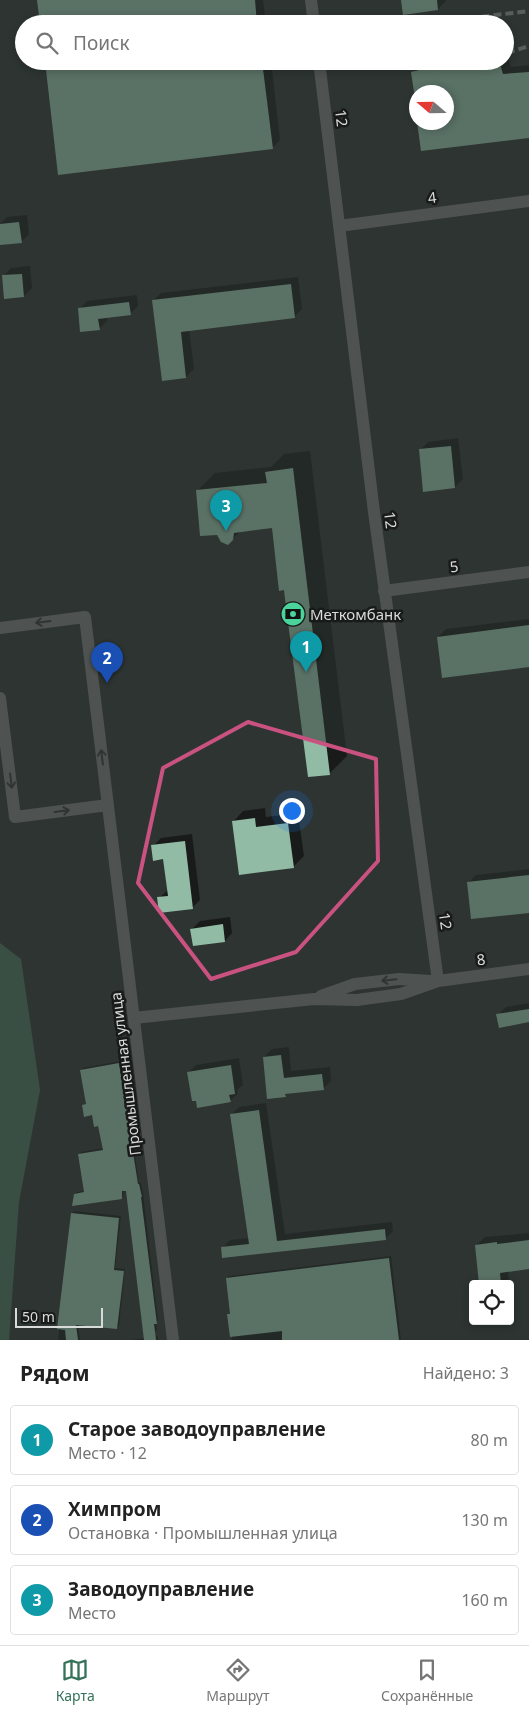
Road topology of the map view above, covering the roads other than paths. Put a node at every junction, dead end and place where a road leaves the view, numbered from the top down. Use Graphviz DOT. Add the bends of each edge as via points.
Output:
graph roads {
  1 [pos="311,0"];
  2 [pos="313,15"];
  3 [pos="320,70"];
  4 [pos="529,201"];
  5 [pos="339,226"];
  6 [pos="529,572"];
  7 [pos="384,591"];
  8 [pos="0,628"];
  9 [pos="0,698"];
  10 [pos="108,805"];
  11 [pos="529,969"];
  12 [pos="438,982"];
  13 [pos="134,1018"];
  14 [pos="173,1340"];
  1 -- 2 [label="street"];
  3 -- 5 [label="street, 12"];
  4 -- 5 [label="street, 4"];
  5 -- 7 [label="street, 12"];
  6 -- 7 [label="street, 5"];
  7 -- 12 [label="street, 12"];
  10 -- 8 [label="street, Промышленная улица, one-way" via="85,617"];
  9 -- 10 [label="street, one-way" via="15,816"];
  10 -- 13 [label="street, Промышленная улица"];
  11 -- 12 [label="street, 8"];
  12 -- 13 [label="street, 8" via="401,994 357,1000 314,999"];
  13 -- 14 [label="street, Промышленная улица"];
}
